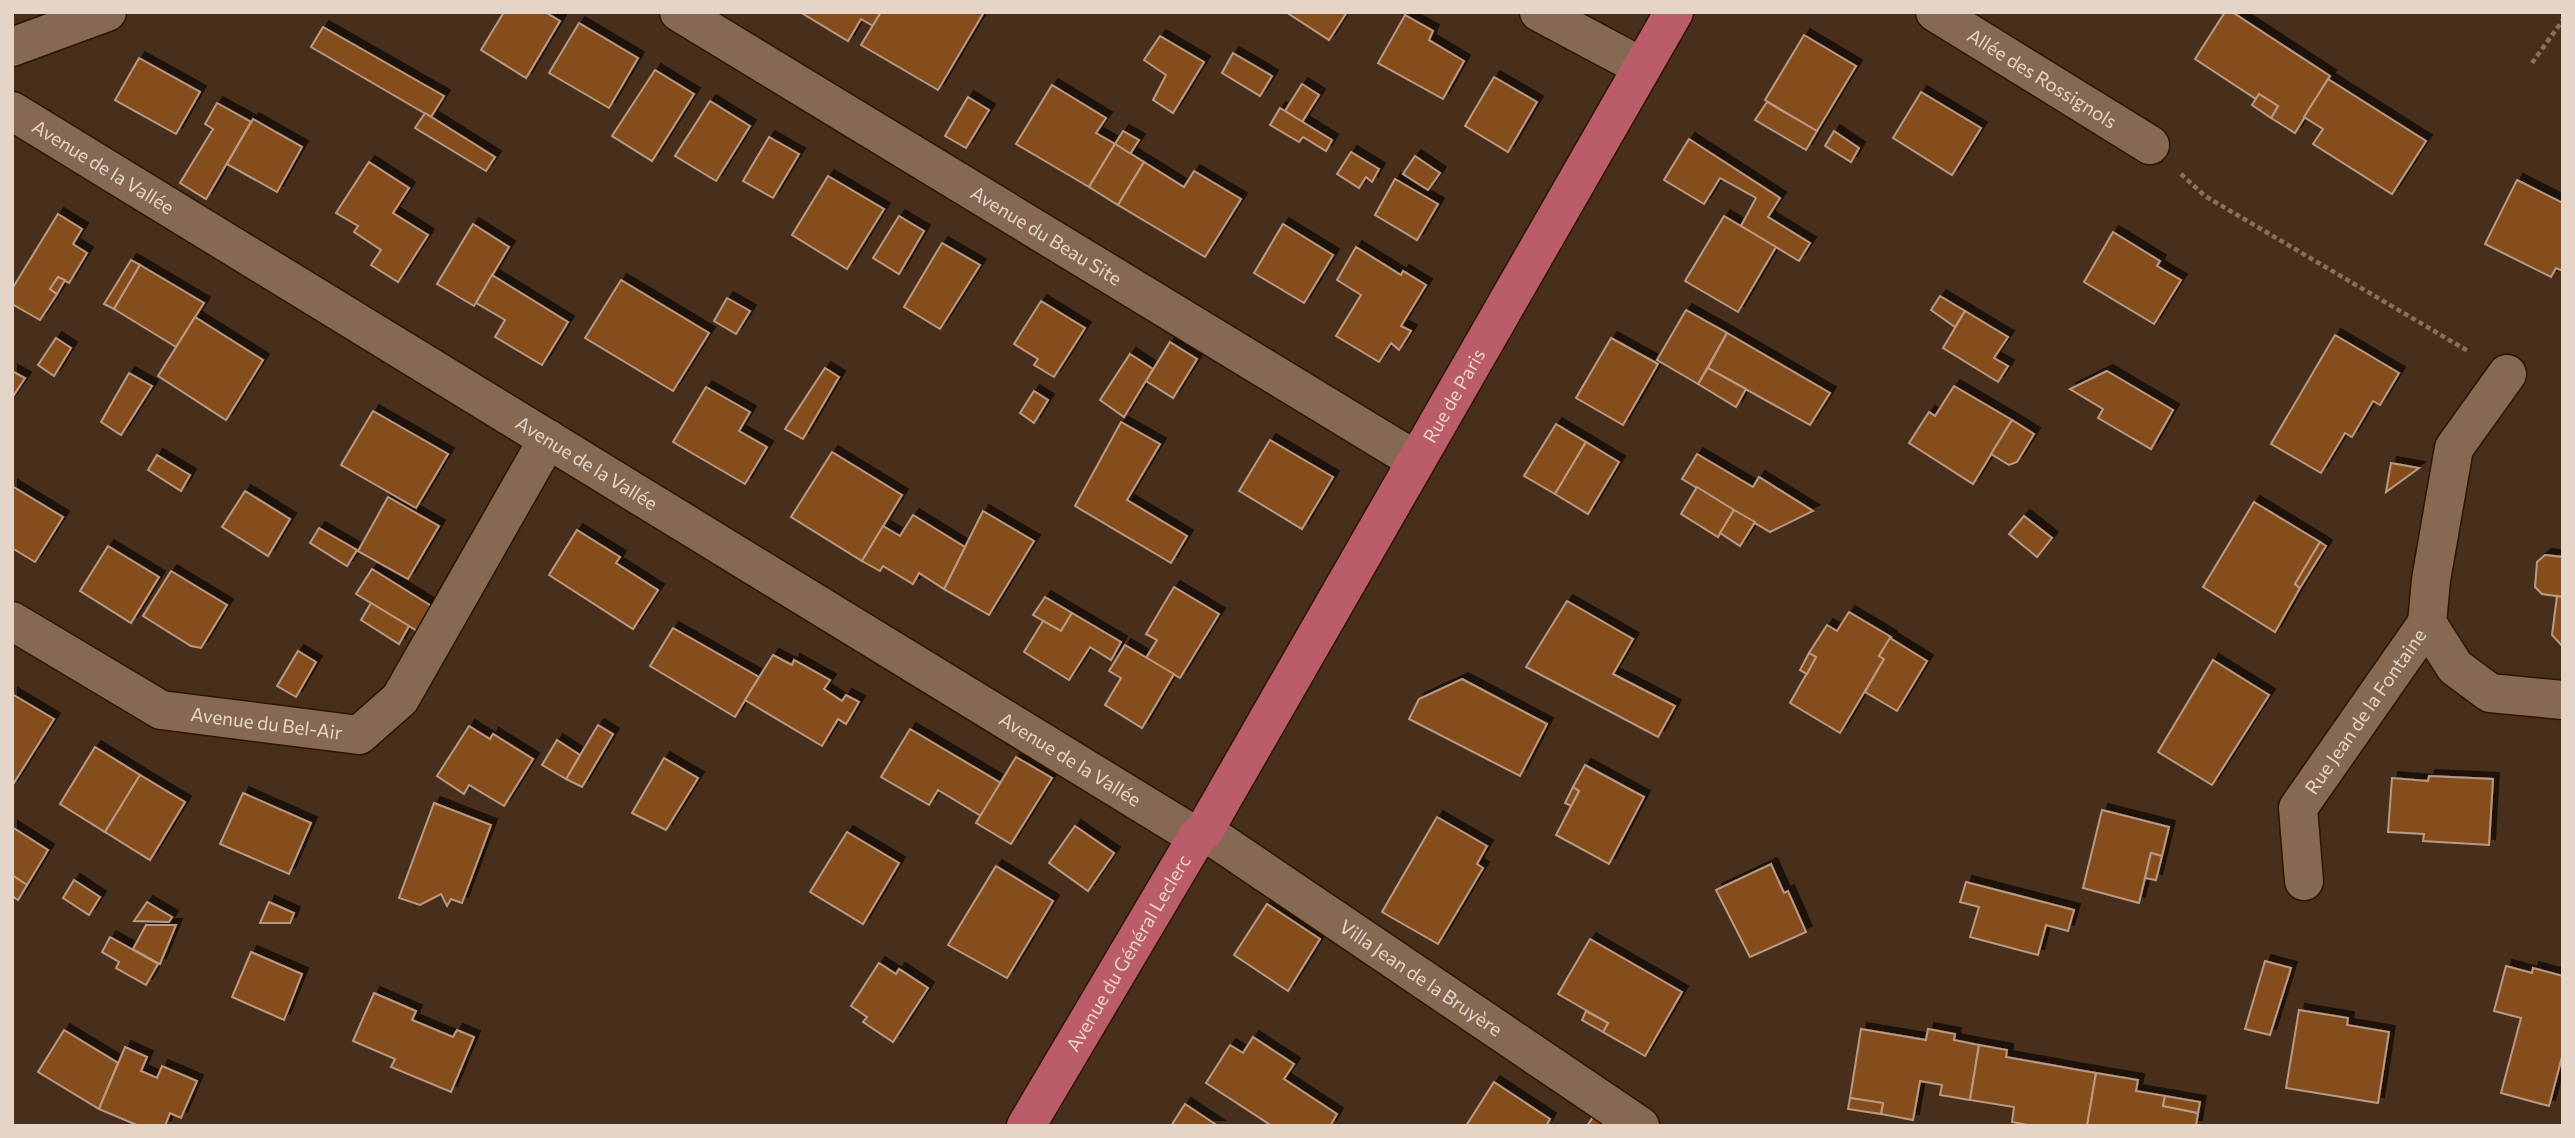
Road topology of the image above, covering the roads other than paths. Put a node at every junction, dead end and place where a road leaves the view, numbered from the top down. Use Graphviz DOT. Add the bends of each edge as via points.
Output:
graph roads {
  1 [pos="107,12"];
  2 [pos="679,12"];
  3 [pos="1539,12"];
  4 [pos="1674,12"];
  5 [pos="1935,12"];
  6 [pos="12,47"];
  7 [pos="1642,66"];
  8 [pos="12,111"];
  9 [pos="2150,145"];
  10 [pos="2507,374"];
  11 [pos="548,439"];
  12 [pos="1415,460"];
  13 [pos="12,621"];
  14 [pos="2427,623"];
  15 [pos="2563,700"];
  16 [pos="1234,780"];
  17 [pos="1201,834"];
  18 [pos="2304,881"];
  19 [pos="1026,1126"];
  20 [pos="1640,1126"];
  1 -- 6 [label="street"];
  2 -- 12 [label="street, Avenue du Beau Site"];
  3 -- 7 [label="street"];
  4 -- 7 [label="main road, Rue de Paris"];
  5 -- 9 [label="street, Allée des Rossignols"];
  7 -- 12 [label="main road, Rue de Paris"];
  8 -- 11 [label="street, Avenue de la Vallée"];
  10 -- 14 [label="street, Rue Jean de la Fontaine" via="2454,448"];
  11 -- 13 [label="street, Avenue du Bel-Air" via="400,699 359,734 162,710"];
  11 -- 17 [label="street, Avenue de la Vallée" via="1161,815"];
  12 -- 16 [label="main road, Rue de Paris"];
  14 -- 15 [label="street, Rue Jean de la Fontaine" via="2455,667 2490,693"];
  14 -- 18 [label="street, Rue Jean de la Fontaine" via="2298,808"];
  16 -- 17 [label="main road, Avenue du Général Leclerc"];
  17 -- 19 [label="main road, Avenue du Général Leclerc"];
  17 -- 20 [label="street, Villa Jean de la Bruyère"];
}
